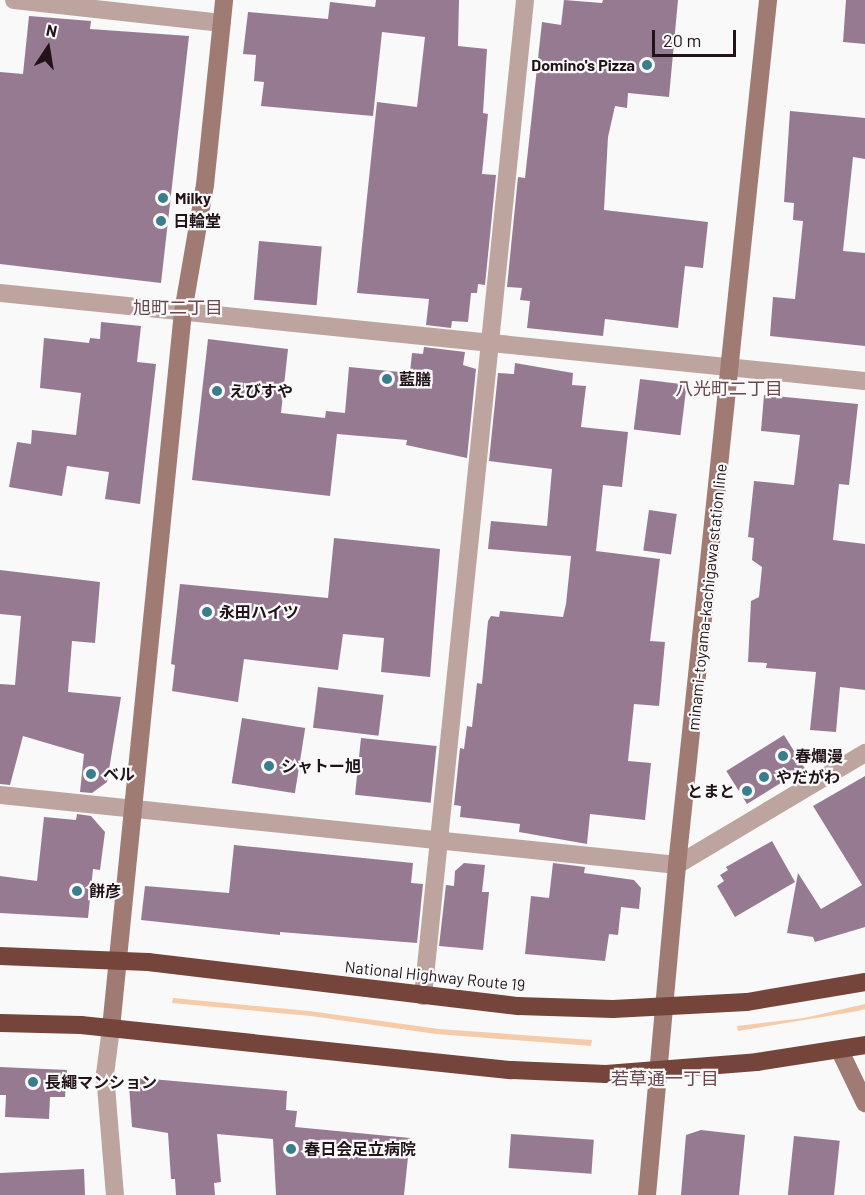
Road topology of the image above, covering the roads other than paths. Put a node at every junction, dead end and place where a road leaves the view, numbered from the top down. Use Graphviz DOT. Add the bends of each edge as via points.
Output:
graph roads {
  1 [pos="6,0"];
  2 [pos="14,0"];
  3 [pos="224,0"];
  4 [pos="525,0"];
  5 [pos="768,0"];
  6 [pos="0,1"];
  7 [pos="222,23"];
  8 [pos="0,293"];
  9 [pos="183,312"];
  10 [pos="489,341"];
  11 [pos="732,366"];
  12 [pos="865,381"];
  13 [pos="865,753"];
  14 [pos="0,795"];
  15 [pos="132,808"];
  16 [pos="437,842"];
  17 [pos="677,865"];
  18 [pos="0,956"];
  19 [pos="119,960"];
  20 [pos="865,982"];
  21 [pos="423,996"];
  22 [pos="664,1006"];
  23 [pos="0,1023"];
  24 [pos="111,1028"];
  25 [pos="865,1045"];
  26 [pos="840,1051"];
  27 [pos="659,1070"];
  28 [pos="865,1102"];
  29 [pos="115,1195"];
  30 [pos="647,1195"];
  1 -- 6 [label="street"];
  2 -- 7 [label="street"];
  3 -- 7 [label="main road"];
  4 -- 10 [label="street"];
  5 -- 11 [label="main road, minami-toyama-kachigawa station line"];
  7 -- 9 [label="main road" via="205,185"];
  8 -- 9 [label="street"];
  9 -- 10 [label="street"];
  9 -- 15 [label="main road"];
  10 -- 11 [label="street"];
  10 -- 16 [label="street"];
  11 -- 12 [label="street"];
  11 -- 17 [label="main road, minami-toyama-kachigawa station line"];
  13 -- 17 [label="street"];
  14 -- 15 [label="street"];
  15 -- 16 [label="street"];
  15 -- 19 [label="main road"];
  16 -- 17 [label="street"];
  16 -- 21 [label="street"];
  17 -- 22 [label="main road, minami-toyama-kachigawa station line"];
  18 -- 19 [label="highway, National Highway Route 19"];
  19 -- 21 [label="highway, National Highway Route 19"];
  19 -- 24 [label="main road"];
  20 -- 22 [label="highway, National Highway Route 19" via="782,998"];
  21 -- 22 [label="highway, National Highway Route 19" via="518,1006"];
  22 -- 27 [label="main road, minami-toyama-kachigawa station line"];
  23 -- 24 [label="highway"];
  24 -- 27 [label="highway" via="512,1070 606,1074"];
  24 -- 29 [label="street" via="105,1074"];
  25 -- 26 [label="highway"];
  26 -- 27 [label="highway"];
  26 -- 28 [label="main road"];
  27 -- 30 [label="main road, minami-toyama-kachigawa station line"];
}
